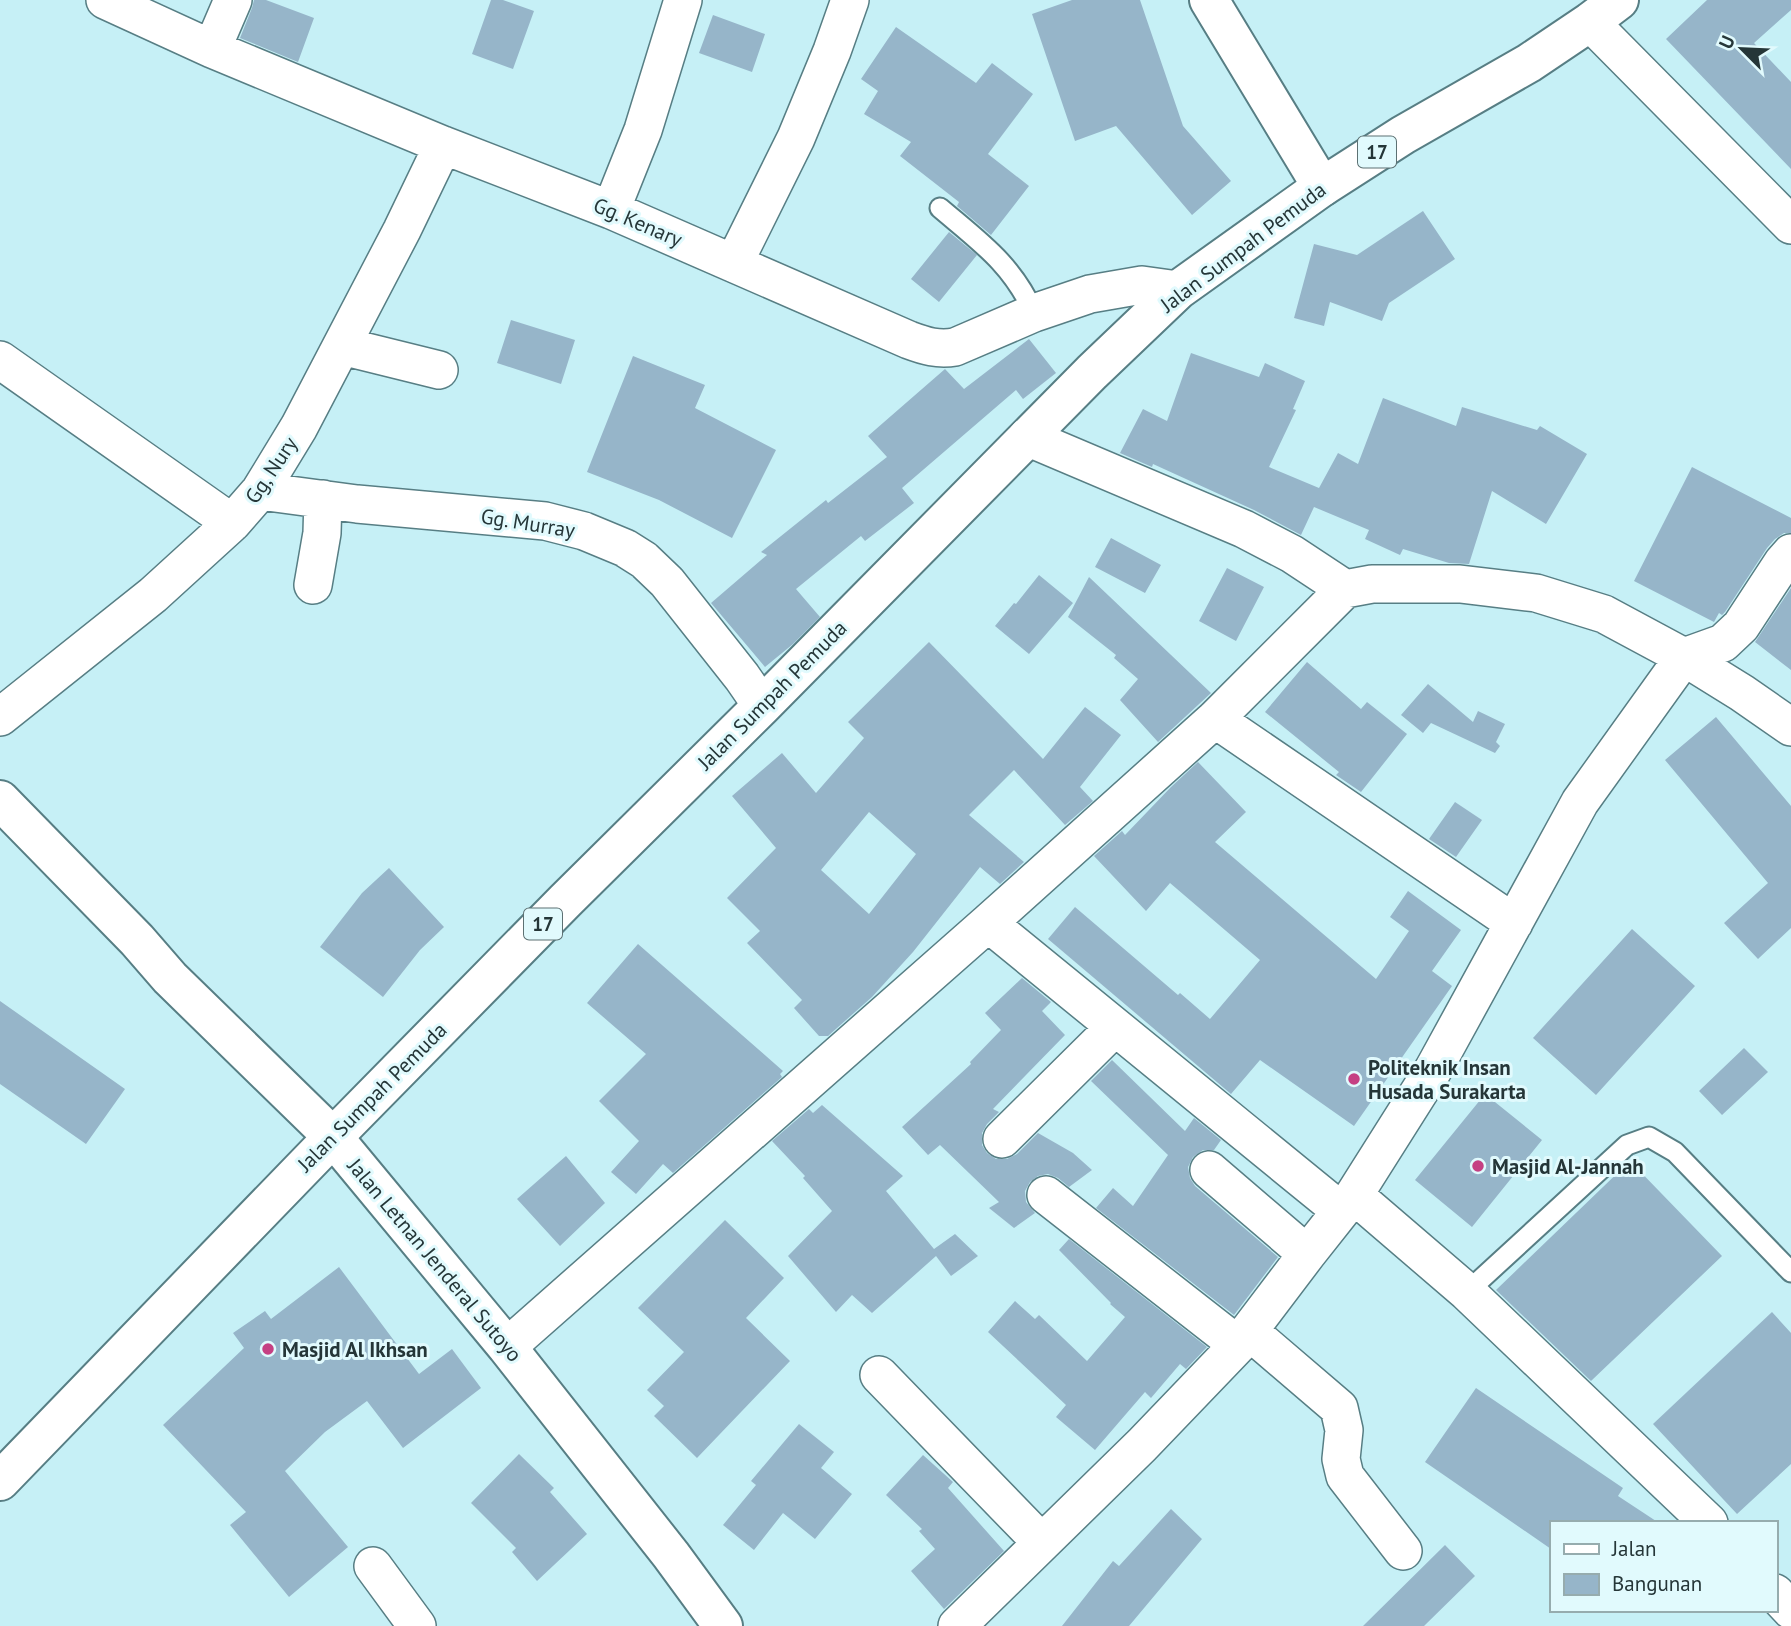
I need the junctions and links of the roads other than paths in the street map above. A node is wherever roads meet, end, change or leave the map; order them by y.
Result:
1 (104, 0) edge
2 (233, 0) edge
3 (683, 0) edge
4 (850, 0) edge
5 (1209, 0) edge
6 (1605, 11) edge
7 (212, 49) junction
8 (443, 145) junction
9 (1322, 187) junction
10 (940, 208) dead end
11 (611, 210) junction
12 (1791, 225) edge
13 (734, 263) junction
14 (1178, 290) junction
15 (1062, 303) junction
16 (342, 346) junction
17 (0, 360) edge
18 (439, 370) dead end
19 (1027, 437) junction
20 (260, 491) junction
21 (323, 499) junction
22 (232, 523) junction
23 (1791, 553) edge
24 (313, 585) dead end
25 (1345, 590) junction
26 (1684, 657) junction
27 (762, 706) junction
28 (0, 717) edge
29 (1215, 719) junction
30 (1791, 727) edge
31 (0, 800) edge
32 (988, 923) junction
33 (1514, 923) junction
34 (1115, 1027) junction
35 (333, 1137) junction
36 (1002, 1139) dead end
37 (1209, 1170) dead end
38 (1046, 1195) dead end
39 (1348, 1203) junction
40 (1307, 1254) junction
41 (1791, 1272) edge
42 (1467, 1292) junction
43 (1243, 1338) junction
44 (507, 1347) junction
45 (879, 1375) dead end
46 (0, 1481) edge
47 (1707, 1521) edge
48 (1041, 1542) junction
49 (1403, 1551) dead end
50 (373, 1566) dead end
51 (1777, 1595) edge
52 (1791, 1610) edge
53 (717, 1624) edge
54 (417, 1626) edge
55 (957, 1626) edge

1 - 7 street, Gg. Kenary
2 - 7 street
3 - 11 street
4 - 13 street
5 - 9 main road
6 - 9 main road, Jalan Sumpah Pemuda / 17
6 - 12 street
7 - 8 street, Gg. Kenary
8 - 11 street, Gg. Kenary
8 - 16 street, Gg, Nury
9 - 14 main road, Jalan Sumpah Pemuda / 17
10 - 15 lane
11 - 13 street, Gg. Kenary
13 - 15 street, Gg. Kenary
14 - 15 street, Gg. Kenary
14 - 19 main road, Jalan Sumpah Pemuda / 17
16 - 18 street
16 - 20 street, Gg, Nury
17 - 22 street
19 - 25 street
19 - 27 main road, Jalan Sumpah Pemuda / 17
20 - 21 street, Gg. Murray
20 - 22 street, Gg, Nury
21 - 24 street
21 - 27 street, Gg. Murray
22 - 28 street, Gg, Nury
23 - 26 street
25 - 26 street
25 - 29 street
26 - 30 street
26 - 33 street
27 - 35 main road, Jalan Sumpah Pemuda / 17
29 - 32 street
29 - 33 street
31 - 35 main road, Jalan Letnan Jenderal Sutoyo
32 - 34 street
32 - 44 street
33 - 39 street
34 - 36 street
34 - 39 street
35 - 44 main road, Jalan Letnan Jenderal Sutoyo
35 - 46 main road, Jalan Sumpah Pemuda / 17
37 - 40 street
38 - 43 street
39 - 40 street
39 - 42 street
40 - 43 street
41 - 42 lane
42 - 47 street
43 - 48 street
43 - 49 street
44 - 53 main road, Jalan Letnan Jenderal Sutoyo
45 - 48 street
48 - 55 street
50 - 54 street
51 - 52 street

